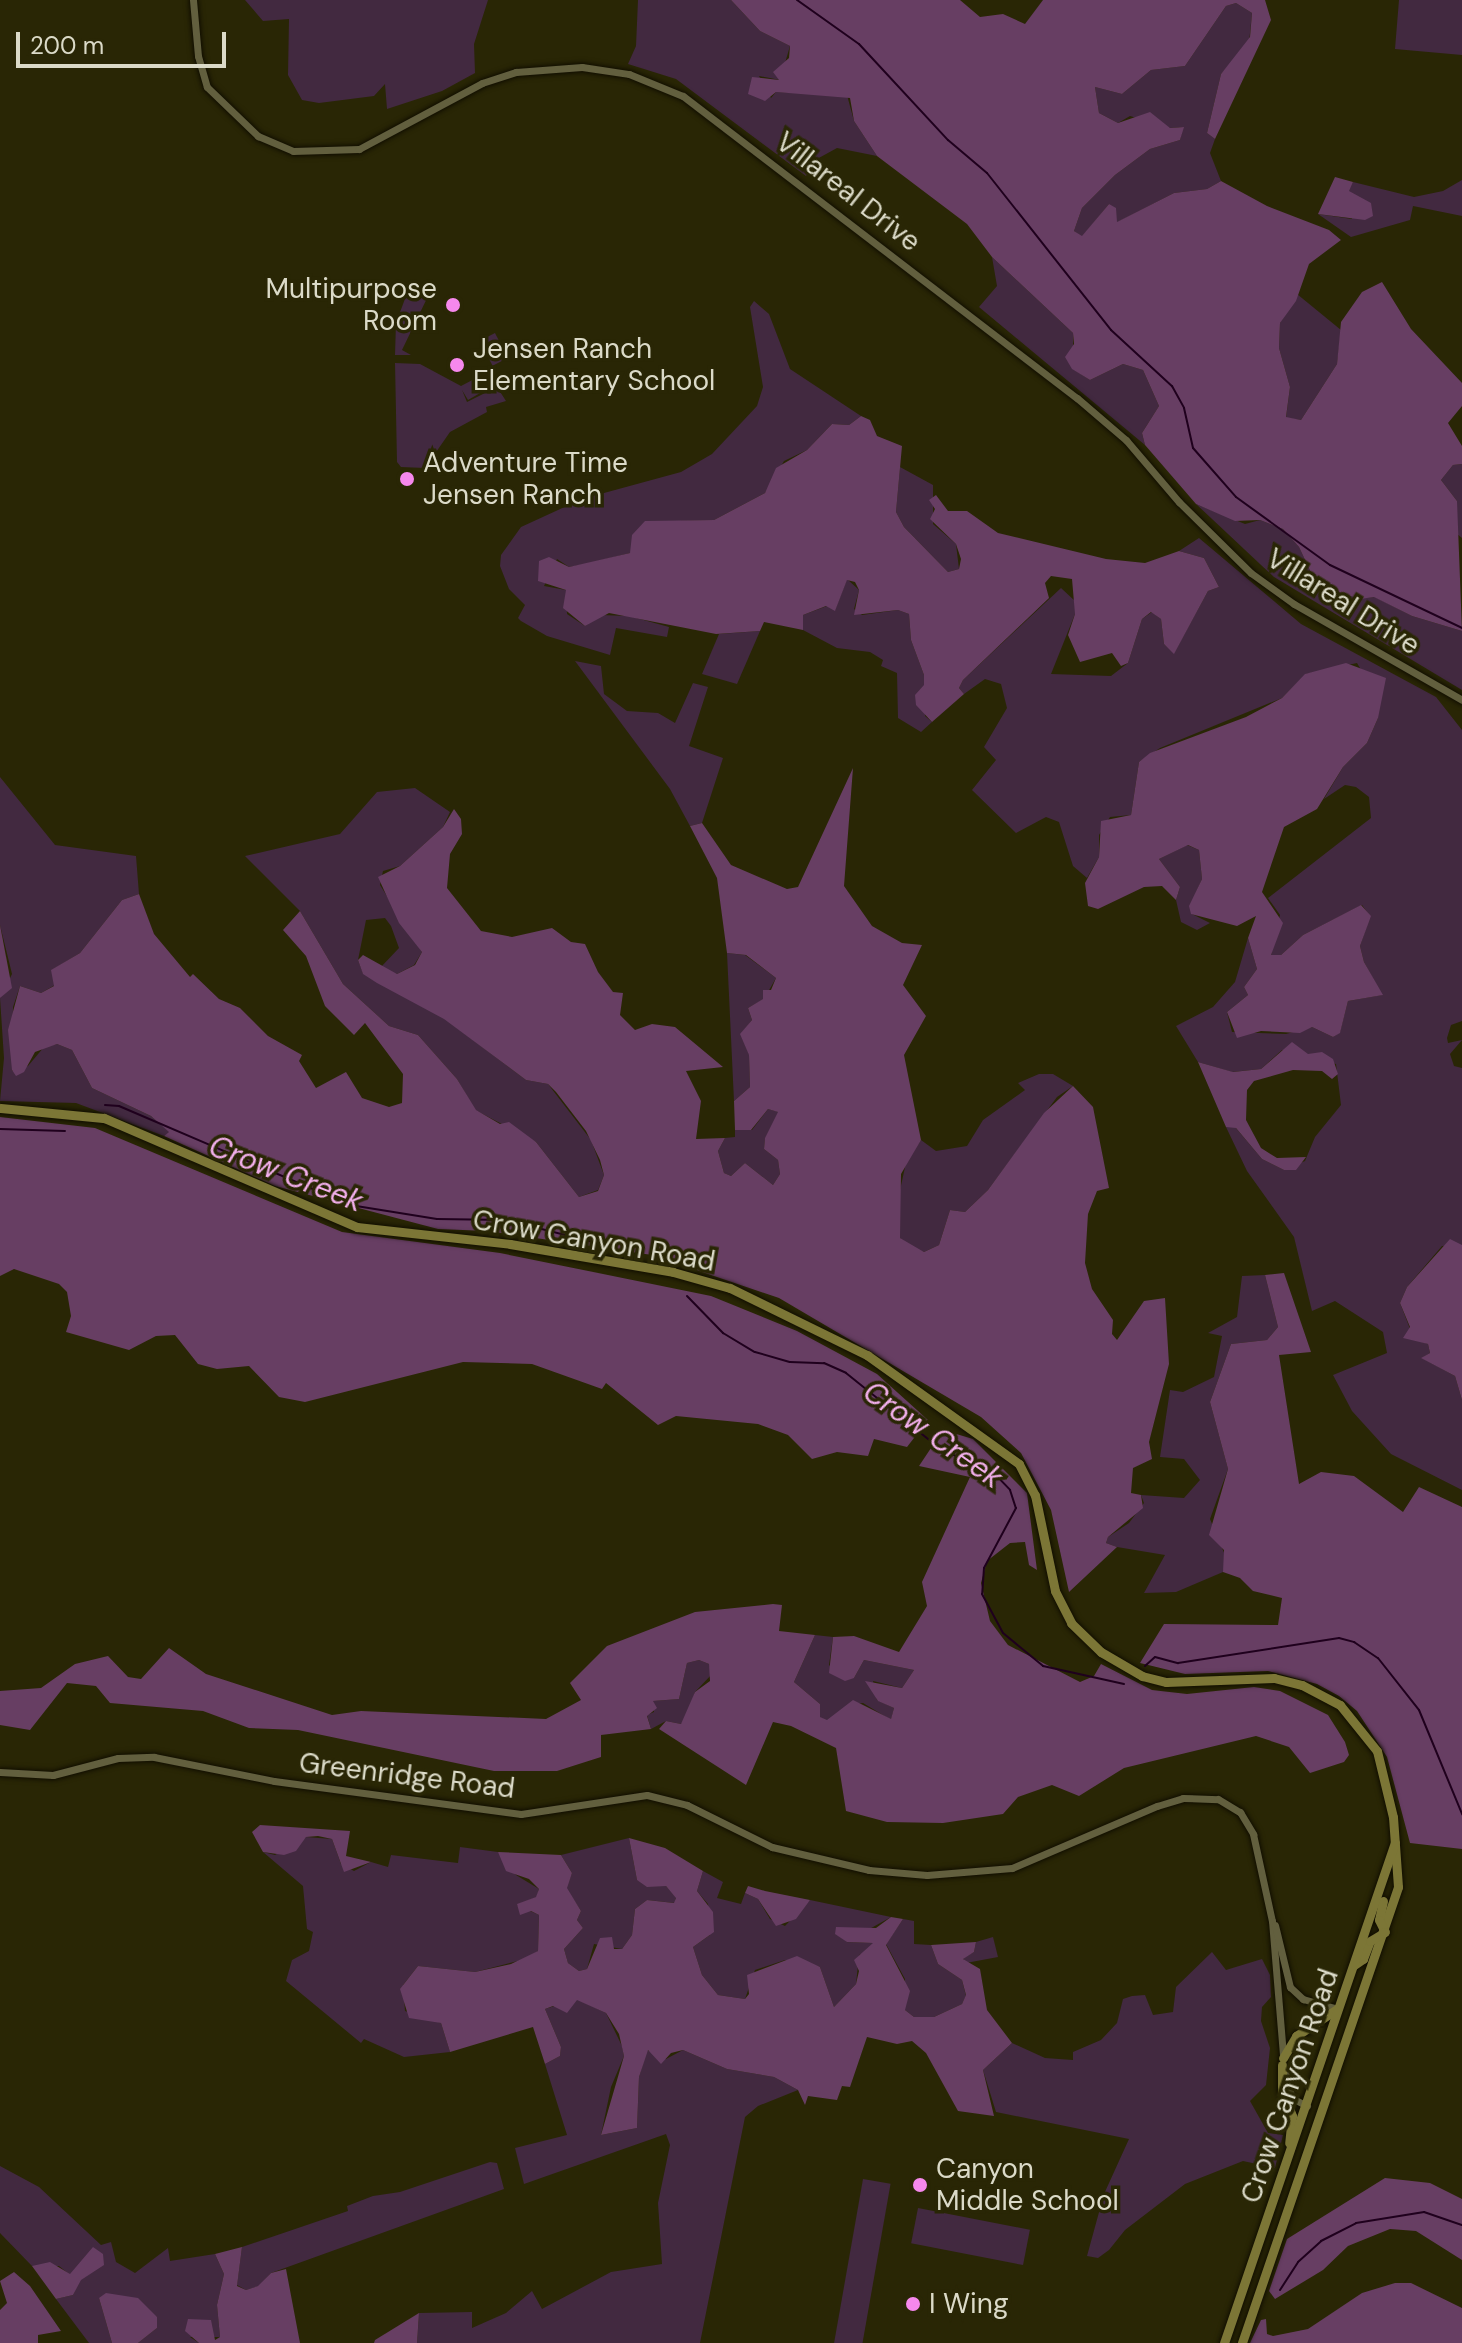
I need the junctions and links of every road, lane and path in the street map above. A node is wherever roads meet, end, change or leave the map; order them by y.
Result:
1 (193, 0) edge
2 (1462, 700) edge
3 (0, 1108) edge
4 (0, 1772) edge
5 (1395, 1842) junction
6 (1386, 1870) junction
7 (1272, 1921) junction
8 (1385, 1932) junction
9 (1354, 1965) junction
10 (1337, 2009) junction
11 (1283, 2061) junction
12 (1307, 2106) junction
13 (1322, 2111) junction
14 (1286, 2166) junction
15 (1224, 2343) edge
16 (1242, 2343) edge

1 - 2 street, Villareal Drive
3 - 5 main road, Crow Canyon Road
4 - 7 street, Greenridge Road
5 - 6 main road, Crow Canyon Road
5 - 8 main road, Crow Canyon Road
6 - 8 main road
6 - 9 main road, Crow Canyon Road
7 - 10 street, Greenridge Road
7 - 11 street, Greenridge Road
8 - 9 main road
8 - 13 main road, Crow Canyon Road
9 - 10 main road, Crow Canyon Road
10 - 11 main road
10 - 12 main road, Crow Canyon Road
11 - 12 street, Greenridge Road
11 - 14 main road
12 - 13 main road
12 - 14 main road, Crow Canyon Road
13 - 16 main road, Crow Canyon Road
14 - 15 main road, Crow Canyon Road

